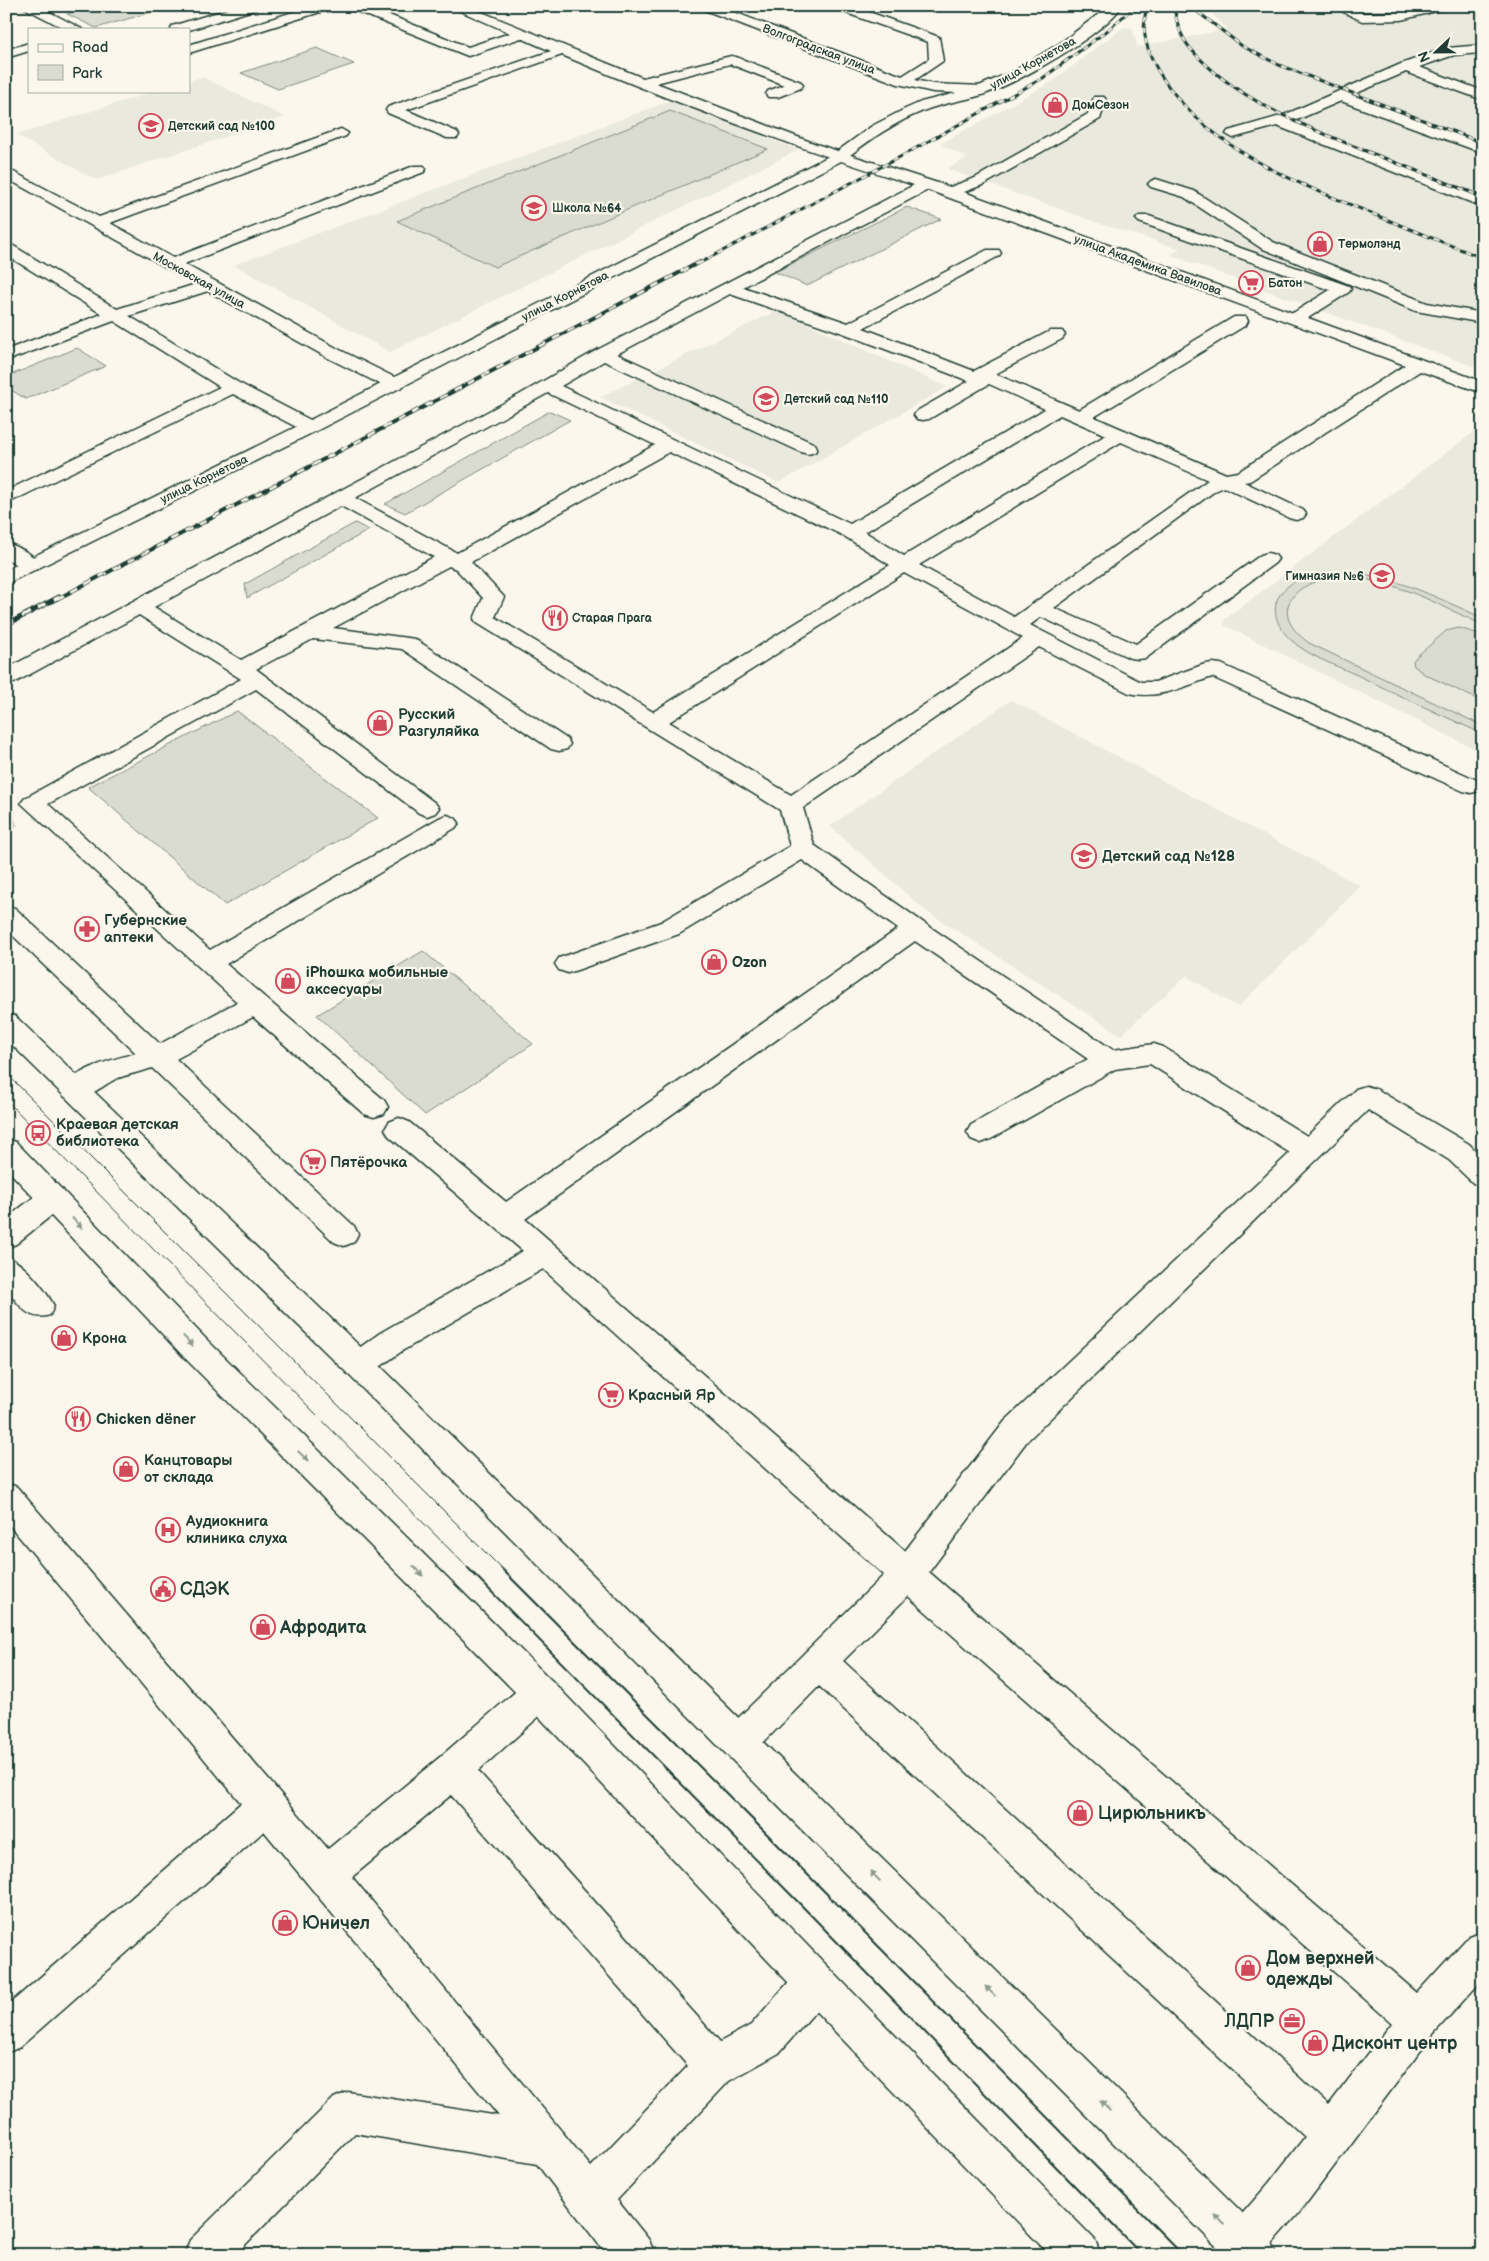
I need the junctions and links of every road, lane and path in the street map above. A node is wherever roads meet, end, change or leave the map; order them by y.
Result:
1 (27, 6) edge
2 (252, 6) edge
3 (326, 6) edge
4 (355, 6) edge
5 (456, 6) edge
6 (706, 6) edge
7 (743, 6) edge
8 (839, 6) edge
9 (1116, 6) edge
10 (1337, 6) edge
11 (1440, 6) edge
12 (724, 13) junction
13 (74, 28) edge
14 (180, 28) edge
15 (521, 34) junction
16 (28, 47) edge
17 (190, 49) edge
18 (1483, 50) edge
19 (562, 51) junction
20 (6, 54) edge
21 (1406, 67) junction
22 (903, 81) junction
23 (641, 83) junction
24 (983, 90) junction
25 (773, 94) dead end
26 (1341, 96) junction
27 (1483, 96) edge
28 (1099, 100) dead end
29 (918, 108) junction
30 (1277, 121) junction
31 (341, 133) dead end
32 (1233, 134) dead end
33 (452, 135) dead end
34 (1483, 149) edge
35 (840, 156) junction
36 (419, 170) dead end
37 (6, 172) edge
38 (927, 184) junction
39 (1156, 184) dead end
40 (951, 192) junction
41 (1483, 202) edge
42 (1144, 219) dead end
43 (97, 223) junction
44 (6, 248) edge
45 (993, 253) dead end
46 (171, 264) junction
47 (209, 286) junction
48 (730, 288) junction
49 (116, 315) junction
50 (1483, 318) edge
51 (1294, 319) junction
52 (1240, 320) dead end
53 (849, 329) junction
54 (1056, 335) dead end
55 (603, 354) junction
56 (6, 356) edge
57 (1418, 365) junction
58 (1483, 372) edge
59 (982, 377) junction
60 (394, 384) junction
61 (1475, 385) edge
62 (547, 386) junction
63 (233, 387) junction
64 (1059, 408) junction
65 (923, 415) dead end
66 (1080, 417) junction
67 (310, 427) junction
68 (1120, 435) junction
69 (670, 444) junction
70 (808, 448) dead end
71 (1224, 480) junction
72 (6, 498) edge
73 (340, 498) junction
74 (1296, 514) dead end
75 (851, 532) junction
76 (6, 549) edge
77 (453, 559) junction
78 (1268, 559) dead end
79 (31, 565) junction
80 (904, 565) junction
81 (6, 578) edge
82 (139, 606) junction
83 (1040, 608) junction
84 (1015, 626) junction
85 (310, 632) junction
86 (1038, 638) junction
87 (249, 674) junction
88 (6, 678) edge
89 (653, 722) junction
90 (559, 744) dead end
91 (1471, 786) dead end
92 (791, 806) junction
93 (427, 808) dead end
94 (447, 823) dead end
95 (803, 849) junction
96 (6, 914) edge
97 (915, 929) junction
98 (208, 964) junction
99 (568, 964) dead end
100 (255, 1004) junction
101 (6, 1023) edge
102 (158, 1057) junction
103 (1108, 1060) junction
104 (75, 1090) junction
105 (374, 1107) dead end
106 (399, 1129) dead end
107 (981, 1132) dead end
108 (6, 1150) edge
109 (1309, 1151) junction
110 (1483, 1175) edge
111 (54, 1198) junction
112 (505, 1218) junction
113 (344, 1234) dead end
114 (6, 1236) edge
115 (545, 1253) junction
116 (6, 1268) edge
117 (39, 1306) dead end
118 (359, 1365) junction
119 (6, 1498) edge
120 (907, 1574) junction
121 (820, 1663) junction
122 (540, 1693) junction
123 (739, 1742) junction
124 (453, 1770) junction
125 (266, 1805) junction
126 (326, 1875) junction
127 (1483, 1950) edge
128 (816, 1982) junction
129 (1419, 2020) junction
130 (6, 2033) edge
131 (715, 2067) junction
132 (1332, 2135) junction
133 (548, 2145) junction
134 (590, 2199) junction
135 (1250, 2250) edge
136 (205, 2255) edge
137 (634, 2255) edge
138 (1080, 2255) edge

1 - 13 main road
2 - 14 main road
3 - 17 main road
4 - 15 main road
5 - 15 main road, улица Академика Вавилова
6 - 12 main road, Волгоградская улица
7 - 12 main road
8 - 22 main road
9 - 24 main road, улица Корнетова
10 - 11 main road
12 - 22 main road, Волгоградская улица
15 - 19 main road, улица Академика Вавилова
16 - 20 main road
18 - 21 main road
19 - 23 main road, улица Академика Вавилова
19 - 33 main road
21 - 26 main road
21 - 27 main road
22 - 24 main road, Волгоградская улица
22 - 29 main road
23 - 25 main road
23 - 35 main road, улица Академика Вавилова
24 - 29 main road, улица Корнетова
26 - 30 main road
26 - 34 main road
28 - 40 main road
29 - 35 main road, улица Корнетова
30 - 32 main road
30 - 41 main road
31 - 43 main road
35 - 38 main road, улица Академика Вавилова
35 - 60 main road, улица Корнетова
36 - 46 main road
37 - 43 main road, Московская улица
38 - 40 main road, улица Академика Вавилова
38 - 48 main road
39 - 50 main road
40 - 51 main road, улица Академика Вавилова
42 - 51 main road
43 - 46 main road, Московская улица
44 - 49 main road
45 - 53 main road
46 - 47 main road, Московская улица
47 - 49 main road
47 - 60 main road, Московская улица
48 - 53 main road
48 - 55 main road
49 - 56 main road
49 - 63 main road
51 - 57 main road, улица Академика Вавилова
52 - 66 main road
53 - 59 main road
54 - 59 main road
55 - 62 main road
55 - 70 main road
57 - 61 main road, улица Академика Вавилова
57 - 71 main road
58 - 61 main road
59 - 64 main road
59 - 65 main road
60 - 67 main road, улица Корнетова
62 - 69 main road
62 - 73 main road
63 - 67 main road
63 - 72 main road
64 - 66 main road
64 - 75 main road
66 - 68 main road
67 - 79 main road, улица Корнетова
68 - 71 main road
68 - 80 main road
69 - 75 main road
69 - 77 main road
71 - 74 main road
71 - 83 main road
73 - 77 main road
73 - 82 main road
75 - 80 main road
76 - 79 main road
77 - 85 main road
77 - 89 main road
78 - 83 main road
79 - 81 main road, улица Корнетова
80 - 84 main road
80 - 89 main road
82 - 87 main road
82 - 88 main road
83 - 84 main road
84 - 86 main road
85 - 87 main road
85 - 90 main road
86 - 91 main road
86 - 92 main road
87 - 93 main road
87 - 98 main road
89 - 92 main road
92 - 95 main road
94 - 98 main road
95 - 97 main road
95 - 99 main road
96 - 102 main road
97 - 103 main road
97 - 112 main road
98 - 100 main road
100 - 102 main road
100 - 105 main road
101 - 104 main road
102 - 104 main road
102 - 113 main road
103 - 107 main road
103 - 109 main road
104 - 118 main road
106 - 112 main road
108 - 111 main road
109 - 110 main road
109 - 120 main road
111 - 114 main road
111 -> 122 main road
112 - 115 main road
115 - 118 main road
115 - 120 main road
116 - 117 main road
118 - 123 main road
119 - 125 main road
120 - 121 main road
120 - 129 main road
121 - 123 main road
121 - 132 main road
122 - 124 main road
122 - 128 main road
135 -> 123 main road
124 - 126 main road
124 - 131 main road
125 - 126 main road
125 - 130 main road
126 - 133 main road
127 - 129 main road
128 - 131 main road
128 - 138 main road
129 - 132 main road
131 - 134 main road
132 - 135 main road
133 - 134 main road
133 - 136 main road
134 - 137 main road

